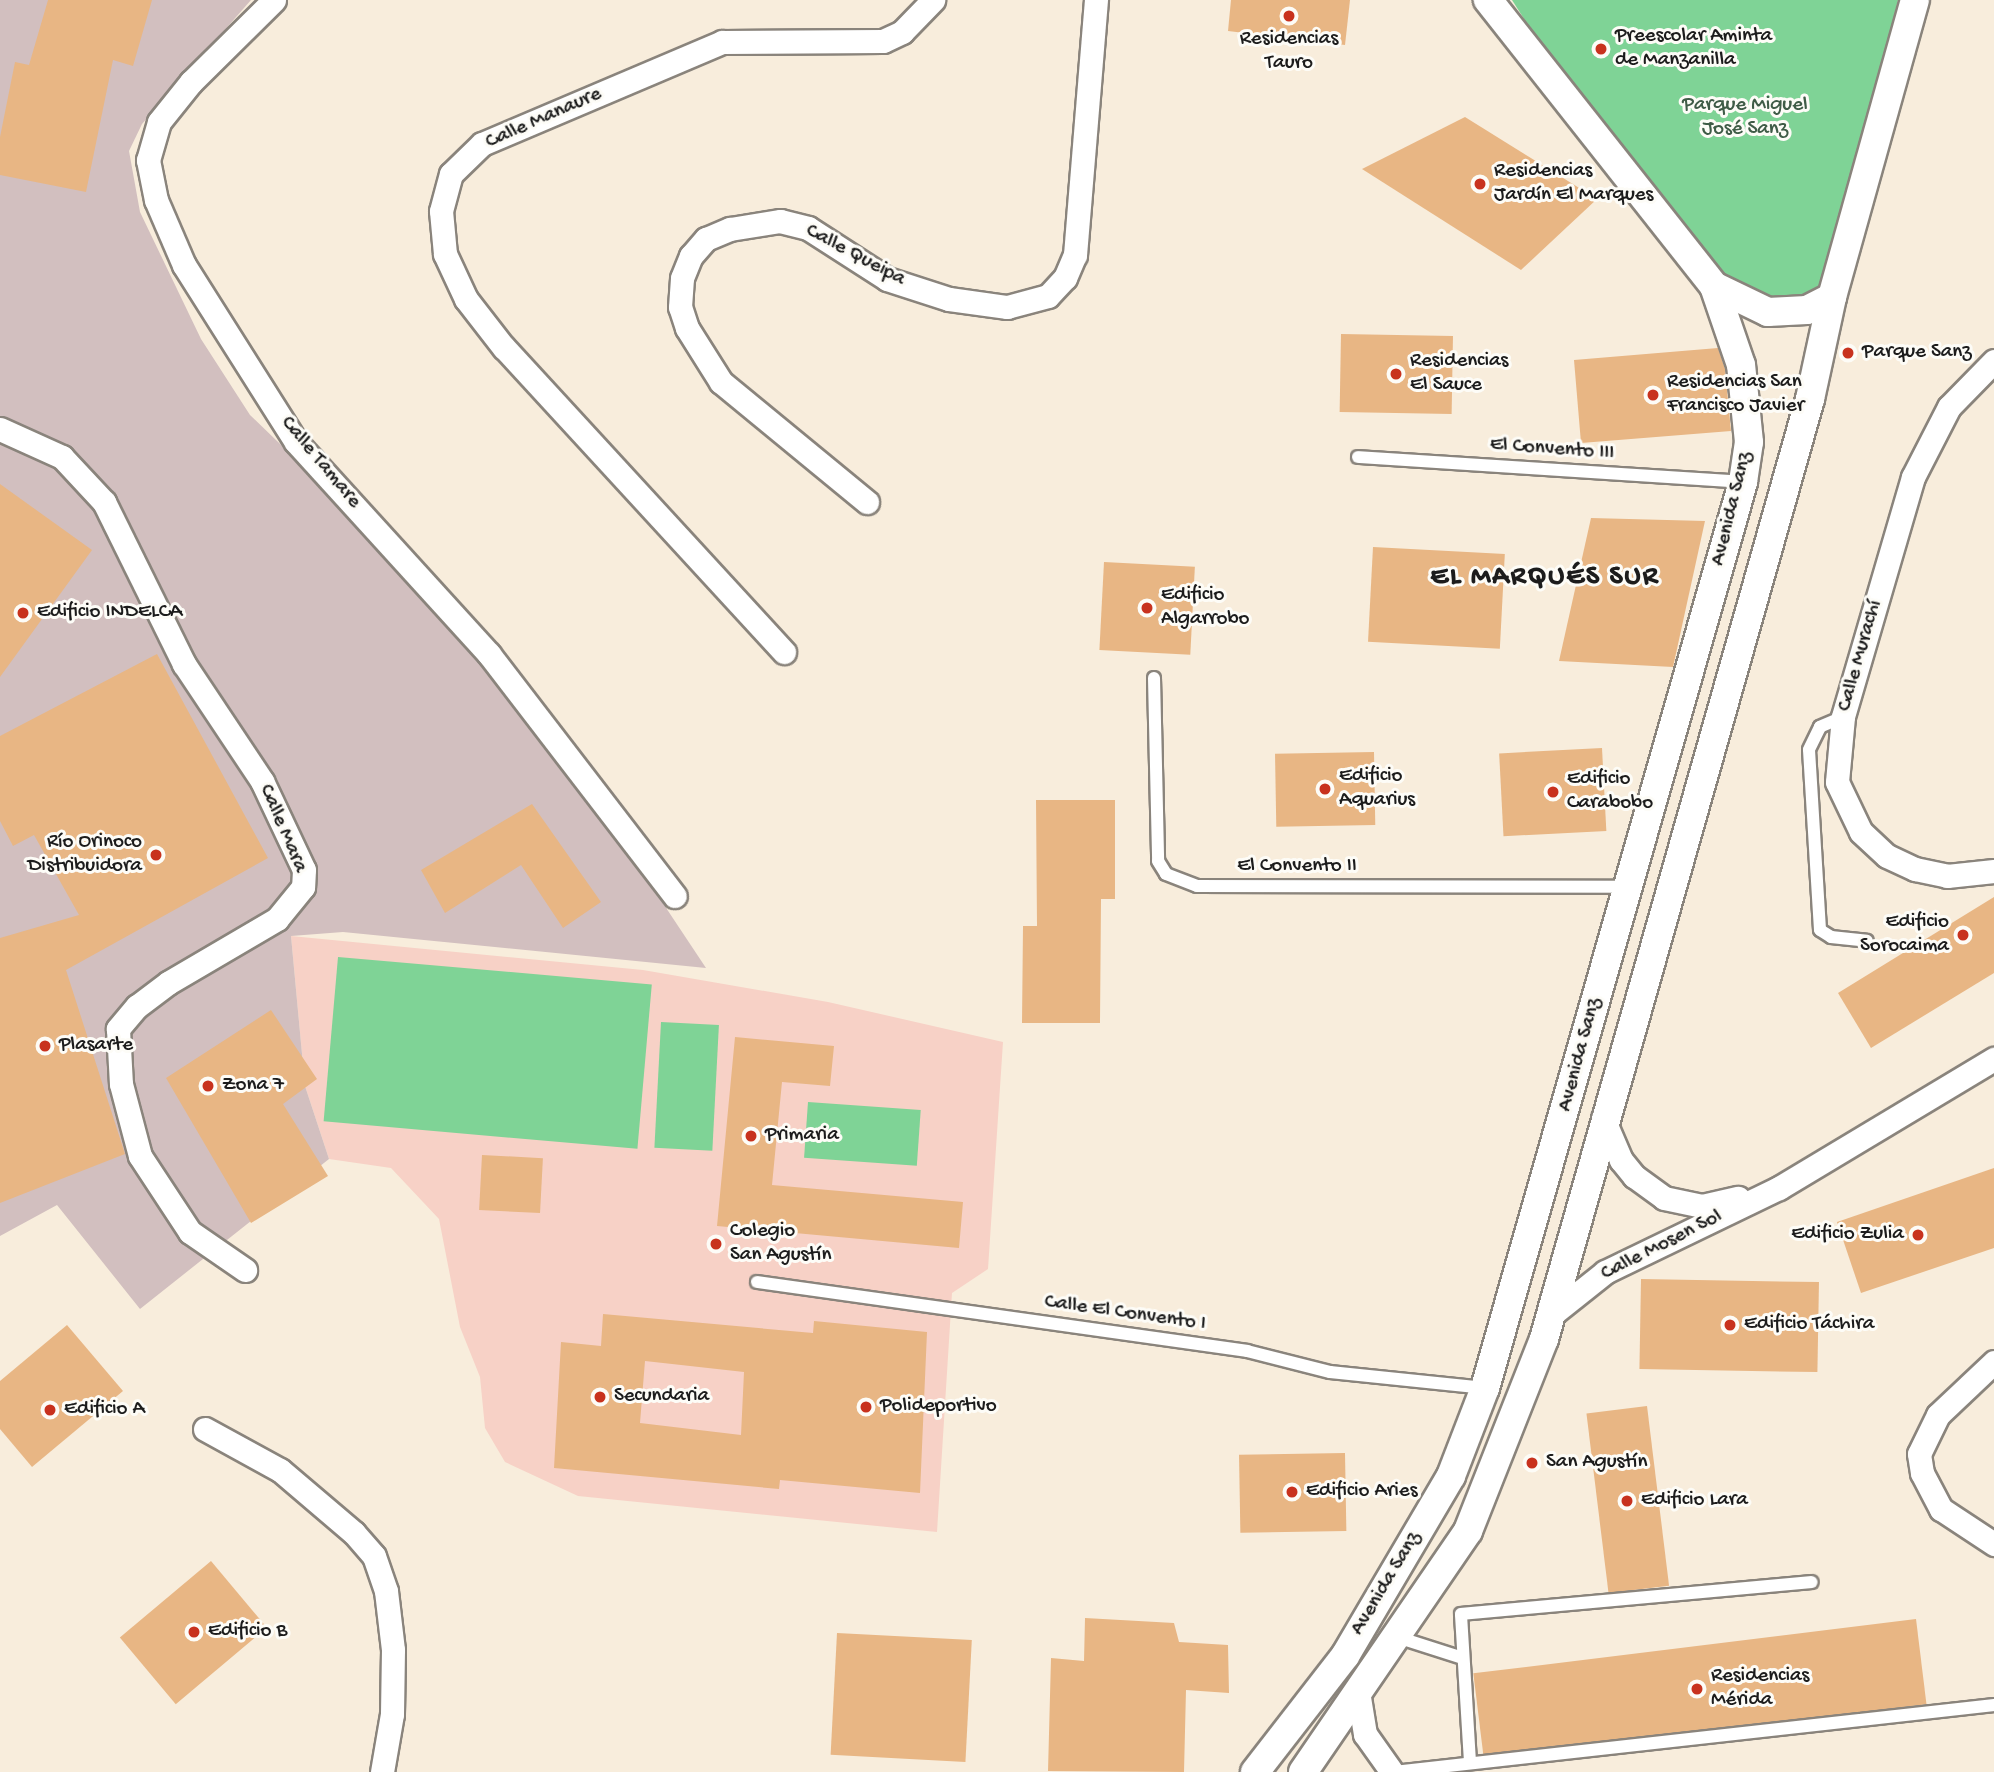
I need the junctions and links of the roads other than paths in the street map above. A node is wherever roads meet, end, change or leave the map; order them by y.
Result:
1 (274, 0) edge
2 (933, 0) edge
3 (1096, 0) edge
4 (1489, 0) edge
5 (1914, 0) edge
6 (1714, 286) junction
7 (1832, 296) junction
8 (1994, 361) edge
9 (0, 429) edge
10 (1358, 457) dead end
11 (1743, 482) junction
12 (867, 502) dead end
13 (784, 652) dead end
14 (1154, 678) dead end
15 (1843, 717) junction
16 (1994, 871) edge
17 (1628, 887) junction
18 (675, 896) dead end
19 (1867, 941) dead end
20 (1994, 1059) edge
21 (1603, 1118) junction
22 (1779, 1188) junction
23 (245, 1270) dead end
24 (757, 1282) dead end
25 (1551, 1315) junction
26 (1994, 1362) edge
27 (1485, 1388) junction
28 (205, 1429) dead end
29 (1994, 1544) edge
30 (1812, 1582) dead end
31 (1397, 1637) junction
32 (1463, 1658) junction
33 (1358, 1691) junction
34 (1994, 1705) edge
35 (1470, 1762) junction
36 (382, 1772) edge
37 (1255, 1772) edge
38 (1303, 1772) edge
39 (1393, 1772) edge

1 - 18 street, Calle Tamare
2 - 13 street, Calle Manaure
3 - 12 street, Calle Queipa
4 - 6 street, Avenida Sanz
5 - 7 street, Avenida Sanz
6 - 7 street, Avenida Sanz
6 - 11 street, Avenida Sanz
7 - 21 street, Avenida Sanz
8 - 15 street, Calle Murachí
9 - 23 street, Calle Mara
10 - 11 lane, El Convento III
11 - 17 street, Avenida Sanz
14 - 17 lane, El Convento II
15 - 16 street, Calle Murachí
15 - 19 lane
17 - 27 street, Avenida Sanz
20 - 22 street, Calle Mosen Sol
21 - 22 street, Calle Mosen Sol
21 - 25 street, Avenida Sanz
22 - 25 street, Calle Mosen Sol
24 - 27 lane, Calle El Convento I
25 - 31 street, Avenida Sanz
26 - 29 street
27 - 37 street, Avenida Sanz
28 - 36 street
30 - 32 lane
31 - 32 lane
31 - 33 street, Avenida Sanz
32 - 35 lane
33 - 38 street, Avenida Sanz
33 - 39 street
34 - 35 lane
35 - 39 lane

